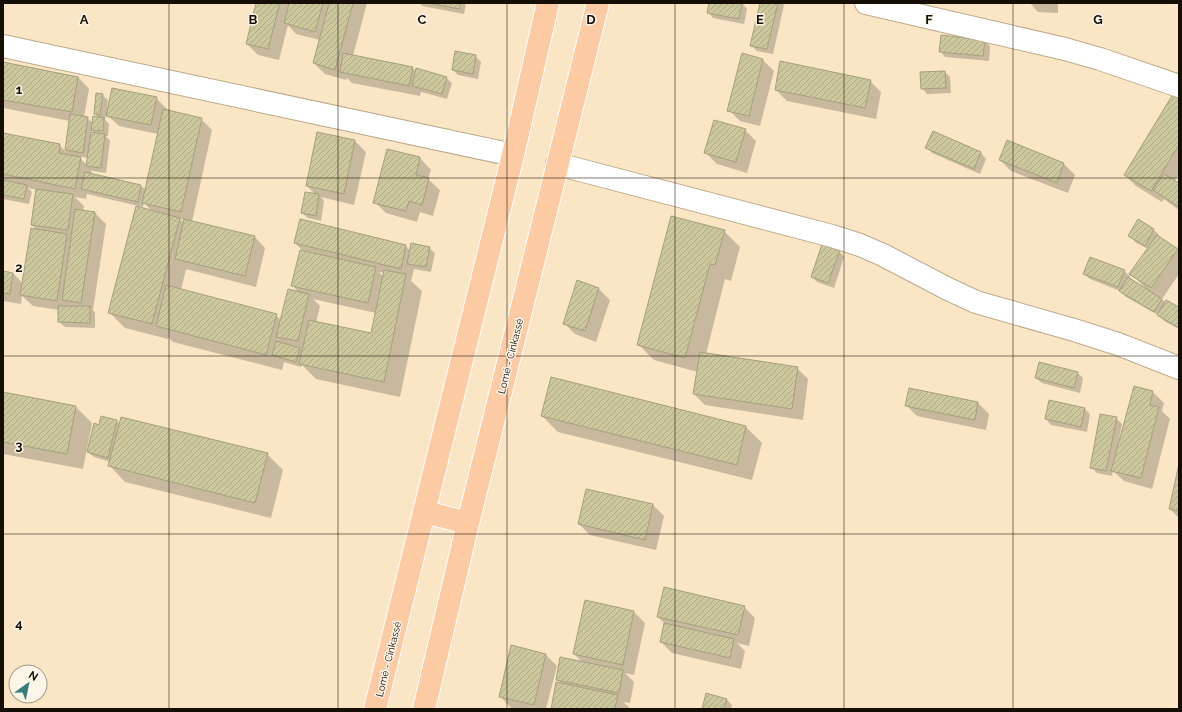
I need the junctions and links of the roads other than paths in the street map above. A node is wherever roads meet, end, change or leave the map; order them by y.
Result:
1 (548, 3) edge
2 (598, 3) edge
3 (866, 3) edge
4 (3, 46) edge
5 (1179, 86) edge
6 (513, 155) junction
7 (558, 164) junction
8 (1179, 368) edge
9 (425, 512) junction
10 (468, 524) junction
11 (375, 709) edge
12 (424, 709) edge

1 - 6 highway, Lomé - Cinkassé
2 - 7 highway, Lomé - Cinkassé
3 - 5 street
4 - 6 street
6 - 9 highway, Lomé - Cinkassé
7 - 8 street
7 - 10 highway, Lomé - Cinkassé
9 - 10 highway
9 - 11 highway, Lomé - Cinkassé
10 - 12 highway, Lomé - Cinkassé

